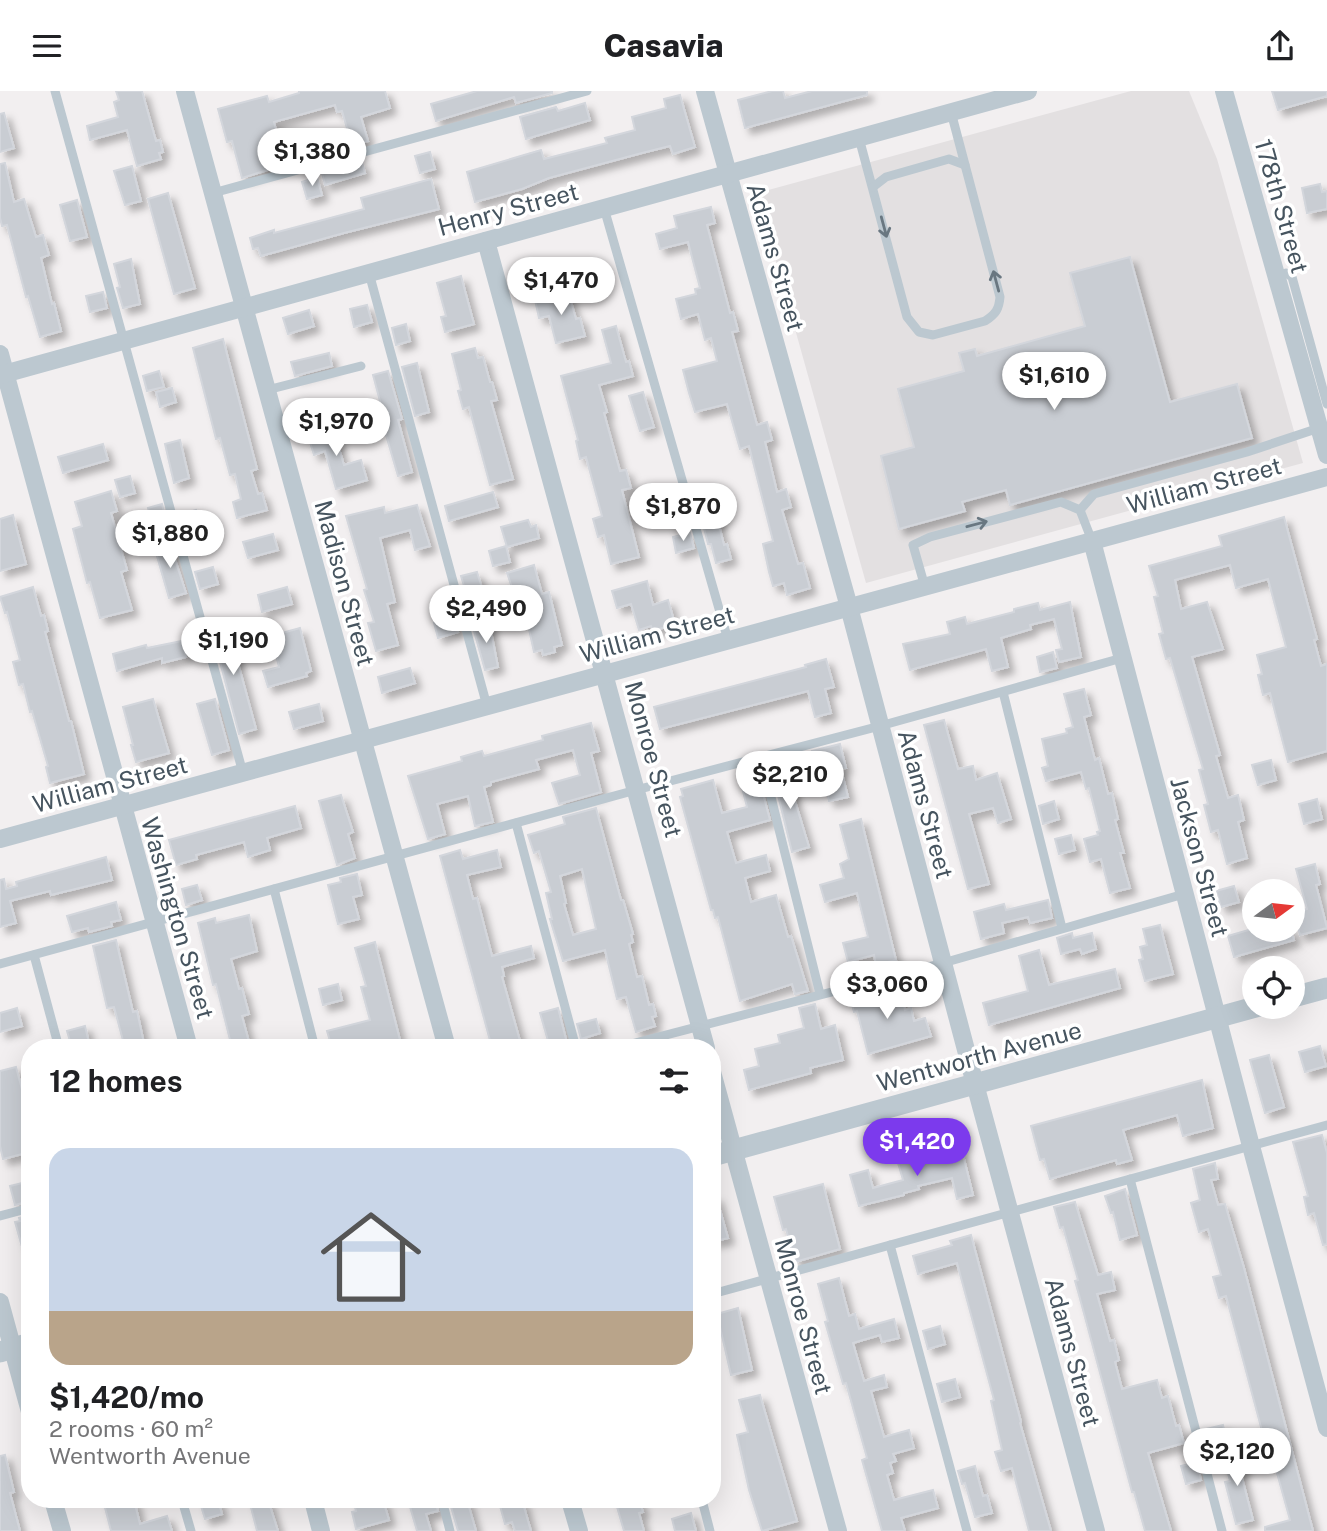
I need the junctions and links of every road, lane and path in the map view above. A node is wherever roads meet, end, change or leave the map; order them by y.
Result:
1 (55, 91) edge
2 (185, 91) edge
3 (587, 91) edge
4 (705, 91) edge
5 (1028, 91) edge
6 (1224, 91) edge
7 (951, 112) junction
8 (859, 138) junction
9 (965, 165) junction
10 (727, 174) junction
11 (873, 187) junction
12 (213, 193) junction
13 (604, 208) junction
14 (486, 241) junction
15 (369, 273) junction
16 (1276, 275) junction
17 (244, 307) junction
18 (125, 340) junction
19 (0, 354) edge
20 (361, 366) dead end
21 (3, 374) edge
22 (267, 390) junction
23 (1327, 404) edge
24 (1319, 428) junction
25 (1327, 455) edge
26 (1327, 477) edge
27 (1080, 510) junction
28 (1092, 541) junction
29 (925, 587) junction
30 (849, 607) junction
31 (728, 640) junction
32 (1122, 658) junction
33 (605, 674) junction
34 (1003, 692) junction
35 (487, 706) junction
36 (880, 726) junction
37 (362, 740) junction
38 (761, 757) junction
39 (243, 773) junction
40 (636, 790) junction
41 (121, 806) junction
42 (516, 823) junction
43 (1, 837) edge
44 (394, 856) junction
45 (274, 889) junction
46 (1184, 894) junction
47 (153, 922) junction
48 (1062, 928) junction
49 (34, 955) junction
50 (943, 963) junction
51 (0, 964) edge
52 (1327, 988) edge
53 (820, 994) junction
54 (1305, 994) edge
55 (1242, 1011) edge
56 (1217, 1018) junction
57 (700, 1025) junction
58 (57, 1039) edge
59 (186, 1039) edge
60 (313, 1039) edge
61 (445, 1039) edge
62 (574, 1039) edge
63 (648, 1039) edge
64 (704, 1039) edge
65 (975, 1084) junction
66 (721, 1105) edge
67 (1327, 1125) edge
68 (1251, 1146) junction
69 (733, 1150) junction
70 (721, 1153) edge
71 (1130, 1179) junction
72 (21, 1210) edge
73 (1010, 1212) junction
74 (0, 1216) edge
75 (890, 1245) junction
76 (769, 1278) junction
77 (721, 1291) edge
78 (0, 1302) edge
79 (14, 1348) edge
80 (21, 1376) edge
81 (1327, 1428) edge
82 (55, 1508) edge
83 (184, 1508) edge
84 (315, 1508) edge
85 (444, 1508) edge
86 (572, 1508) edge
87 (704, 1508) edge
88 (62, 1531) edge
89 (191, 1531) edge
90 (321, 1531) edge
91 (450, 1531) edge
92 (579, 1531) edge
93 (710, 1531) edge
94 (838, 1531) edge
95 (967, 1531) edge
96 (1096, 1531) edge
97 (1222, 1531) edge

1 - 18 lane
2 - 12 street, Madison Street
3 - 12 lane
4 - 10 street, Adams Street
5 - 7 street, Henry Street
6 - 16 street, 178th Street
7 - 8 street, Henry Street
7 - 9 lane
8 - 10 street, Henry Street
8 - 11 lane
9 - 11 lane
11 -> 9 lane
10 - 13 street, Henry Street
10 - 30 street, Adams Street
12 - 17 street, Madison Street
13 - 14 street, Henry Street
13 - 31 lane
14 - 15 street, Henry Street
14 - 33 street, Monroe Street
15 - 17 street, Henry Street
15 - 35 lane
16 - 23 lane
16 - 24 street, 178th Street
17 - 18 street, Henry Street
17 - 22 street, Madison Street
18 - 21 street, Henry Street
18 - 39 lane
19 - 21 street, Washington Street
20 - 22 lane
21 - 41 street, Washington Street
22 - 37 street, Madison Street
24 - 25 street, 178th Street
24 - 27 lane
26 - 28 street, William Street
27 - 28 lane
29 -> 27 lane
28 - 29 street, William Street
28 - 32 street, Jackson Street
29 - 30 street, William Street
30 - 31 street, William Street
30 - 36 street, Adams Street
31 - 33 street, William Street
32 - 34 lane
32 - 46 street, Jackson Street
33 - 35 street, William Street
33 - 40 street, Monroe Street
34 - 36 lane
34 - 48 lane
35 - 37 street, William Street
36 - 38 lane
36 - 50 street, Adams Street
37 - 39 street, William Street
37 - 44 street, Madison Street
38 - 40 lane
38 - 53 lane
39 - 41 street, William Street
40 - 42 lane
40 - 57 street, Monroe Street
41 - 43 street, William Street
41 - 47 street, Washington Street
42 - 44 lane
42 - 62 lane
44 - 45 lane
44 - 61 street, Madison Street
45 - 47 lane
45 - 60 lane
46 - 48 lane
46 - 56 street, Jackson Street
47 - 49 lane
47 - 59 street, Washington Street
48 - 50 lane
49 - 51 lane
49 - 58 lane
50 - 53 lane
50 - 65 street, Adams Street
52 - 54 street
53 - 57 lane
55 - 56 street, Wentworth Avenue
56 - 65 street, Wentworth Avenue
56 - 68 street, Jackson Street
57 - 63 lane
57 - 64 street, Monroe Street
65 - 69 street, Wentworth Avenue
65 - 73 street, Adams Street
66 - 69 street, Monroe Street
67 - 68 lane
68 - 71 lane
68 - 81 street, Jackson Street
69 - 70 street, Wentworth Avenue
69 - 76 street, Monroe Street
71 - 73 lane
71 - 97 lane
72 - 74 lane
73 - 75 lane
73 - 96 street, Adams Street
75 - 76 lane
75 - 95 lane
76 - 77 lane
76 - 94 street, Monroe Street
78 - 79 street
79 - 80 street
82 - 88 street
83 - 89 lane
84 - 90 street
85 - 91 lane
86 - 92 street
87 - 93 lane

